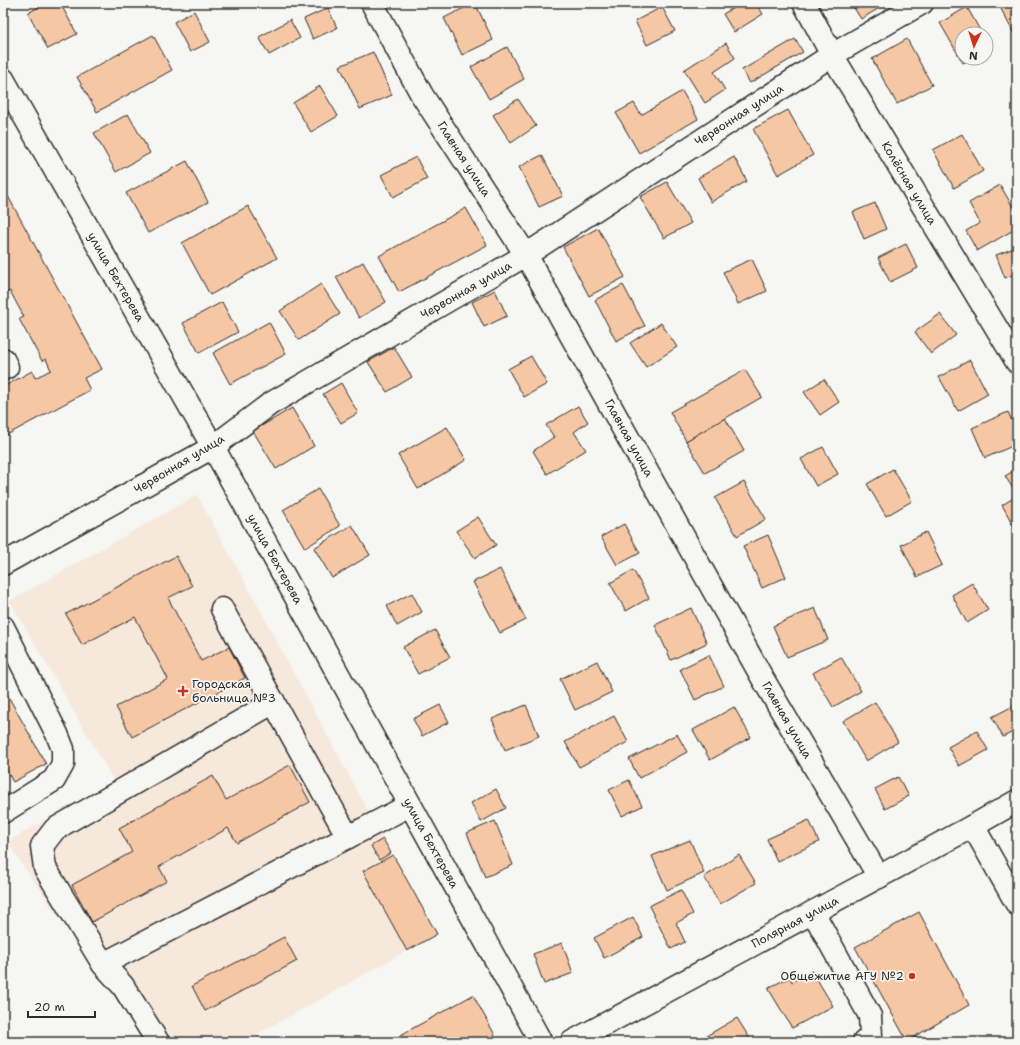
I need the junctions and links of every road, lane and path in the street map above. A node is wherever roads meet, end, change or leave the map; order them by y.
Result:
1 (372, 3) edge
2 (804, 3) edge
3 (922, 3) edge
4 (832, 55) junction
5 (3, 79) edge
6 (526, 255) junction
7 (3, 359) edge
8 (1017, 362) edge
9 (3, 369) edge
10 (213, 446) junction
11 (3, 564) edge
12 (222, 609) dead end
13 (3, 627) edge
14 (274, 702) junction
15 (1017, 801) edge
16 (410, 804) junction
17 (3, 812) edge
18 (973, 826) junction
19 (348, 837) junction
20 (879, 877) junction
21 (1017, 904) edge
22 (813, 912) junction
23 (103, 964) junction
24 (158, 1042) edge
25 (541, 1042) edge
26 (572, 1042) edge
27 (864, 1042) edge

1 - 6 street, Главная улица
2 - 4 street, Колёсная улица
3 - 4 street, Червонная улица
4 - 6 street, Червонная улица
4 - 8 street, Колёсная улица
5 - 10 street, улица Бехтерева
6 - 10 street, Червонная улица
6 - 20 street, Главная улица
7 - 9 street
10 - 11 street, Червонная улица
10 - 16 street, улица Бехтерева
12 - 14 street
13 - 17 street
14 - 19 street
14 - 23 street
15 - 18 street, Полярная улица
16 - 19 street
16 - 25 street, улица Бехтерева
18 - 20 street, Полярная улица
18 - 21 street
19 - 23 street
20 - 22 street, Полярная улица
22 - 26 street, Полярная улица
22 - 27 street
23 - 24 street

